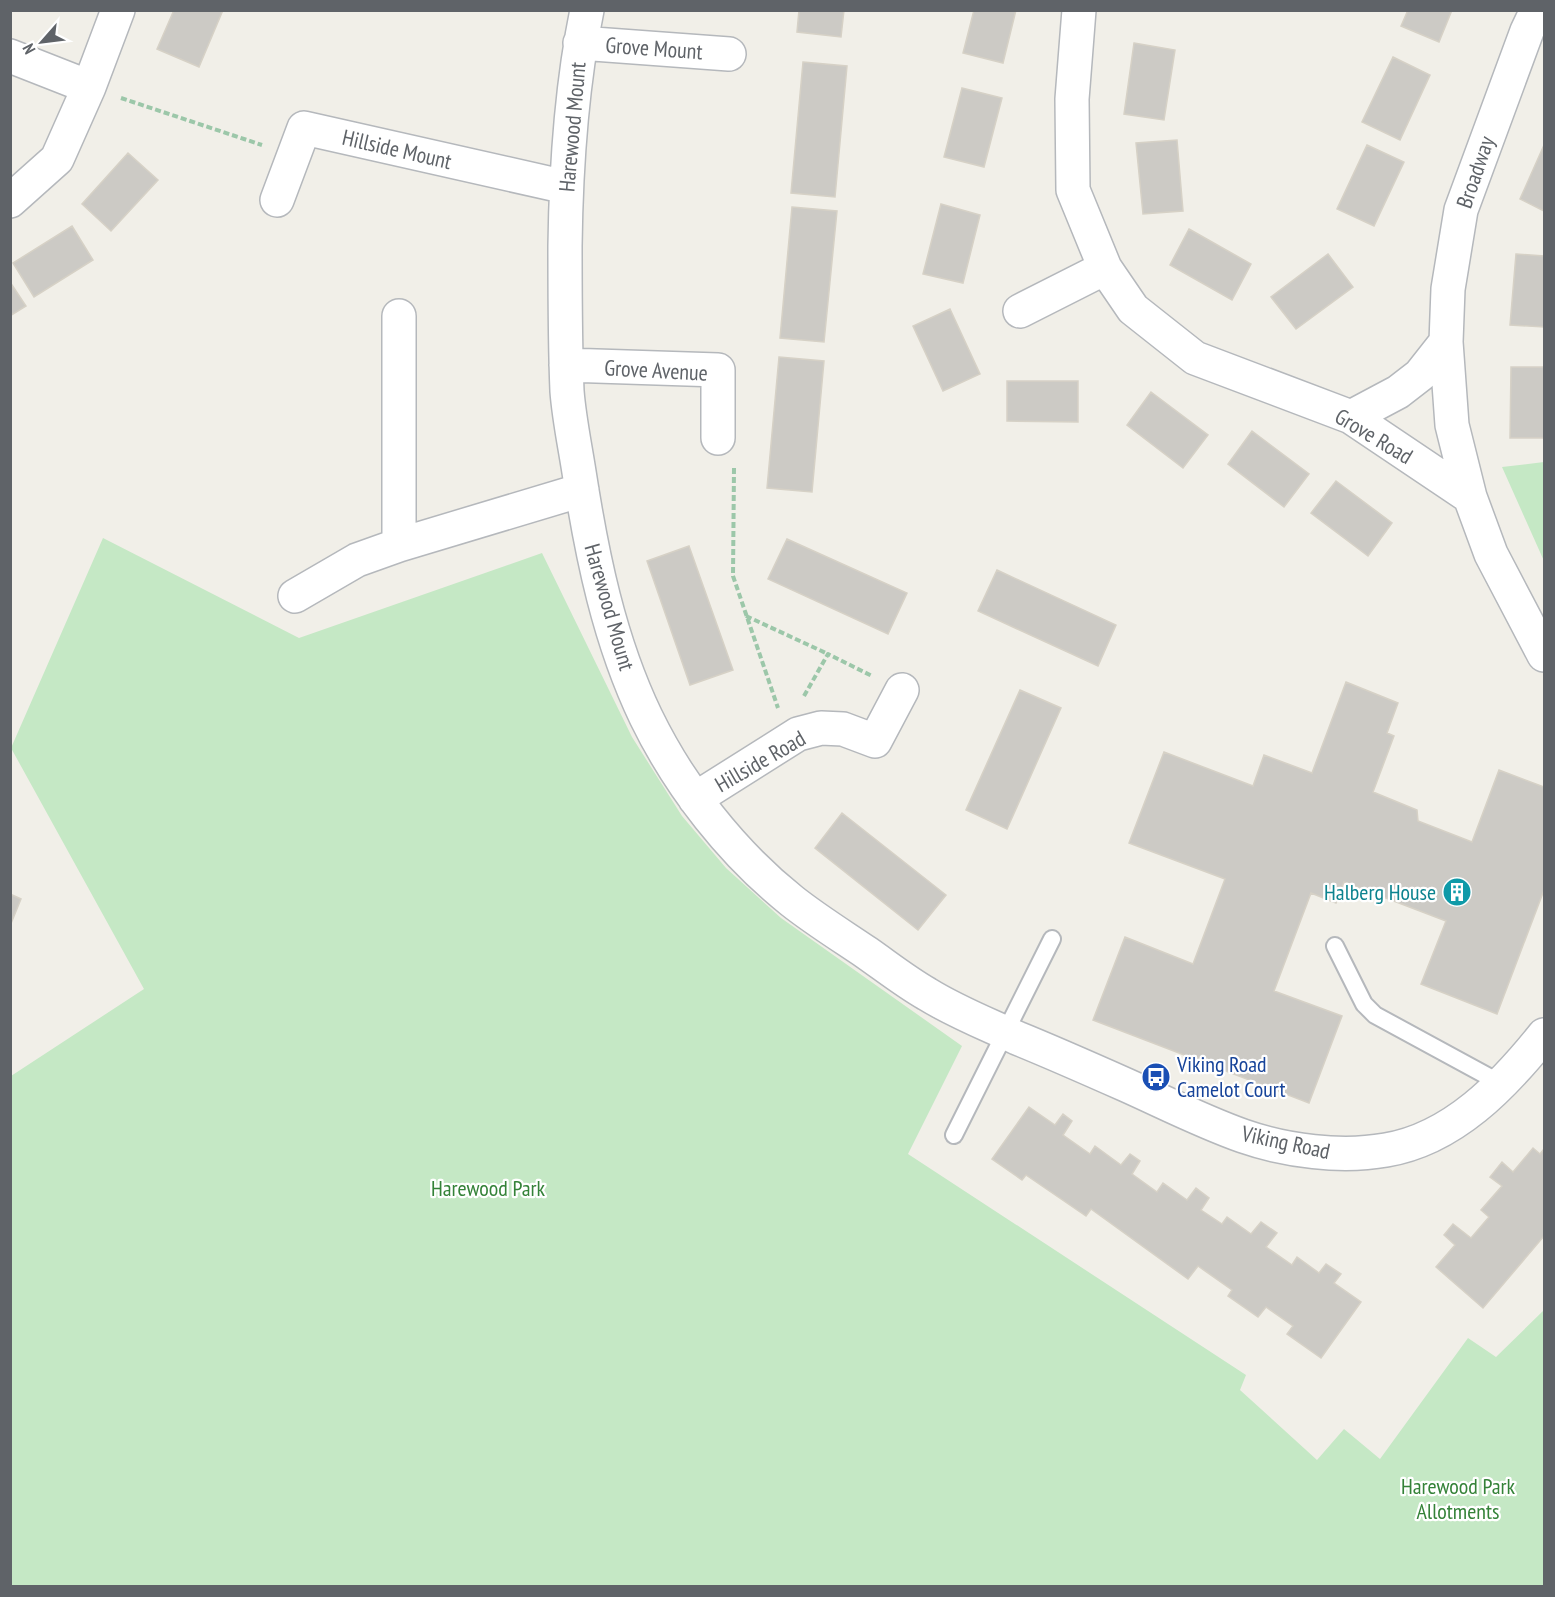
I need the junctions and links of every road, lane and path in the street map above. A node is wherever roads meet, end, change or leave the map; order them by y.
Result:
1 (117, 10) edge
2 (587, 10) edge
3 (1079, 10) edge
4 (1537, 10) edge
5 (580, 43) junction
6 (729, 54) dead end
7 (10, 56) edge
8 (89, 87) junction
9 (294, 156) junction
10 (566, 187) junction
11 (277, 200) dead end
12 (10, 201) edge
13 (1105, 268) junction
14 (1020, 311) dead end
15 (399, 316) dead end
16 (1446, 342) junction
17 (566, 365) junction
18 (1351, 417) junction
19 (718, 438) joint
20 (582, 490) junction
21 (1470, 497) junction
22 (399, 545) junction
23 (296, 596) dead end
24 (746, 616) junction
25 (828, 654) junction
26 (1545, 655) edge
27 (902, 690) joint
28 (784, 728) junction
29 (695, 799) junction
30 (1052, 939) dead end
31 (1335, 946) dead end
32 (1005, 1032) junction
33 (1545, 1035) edge
34 (1502, 1084) junction
35 (954, 1135) dead end

1 - 8 street
2 - 5 street, Harewood Mount
3 - 13 street, Grove Road
4 - 16 street, Broadway
5 - 6 street, Grove Mount
5 - 10 street, Harewood Mount
7 - 8 street
8 - 9 path
8 - 12 street
9 - 10 street, Hillside Mount
9 - 11 street, Hillside Mount
10 - 17 street, Harewood Mount
13 - 14 street
13 - 18 street, Grove Road
15 - 22 street
16 - 18 street
16 - 21 street, Broadway
17 - 19 street, Grove Avenue
17 - 20 street, Harewood Mount
18 - 21 street, Grove Road
19 - 24 path
20 - 22 street
20 - 29 street, Harewood Mount
21 - 26 street
22 - 23 street
24 - 25 path
24 - 28 path
25 - 27 path
25 - 28 path
27 - 28 street, Hillside Road
28 - 29 street, Hillside Road
29 - 32 street, Harewood Mount
30 - 32 lane
31 - 34 lane
32 - 34 street, Viking Road
32 - 35 lane
33 - 34 street, Viking Road

